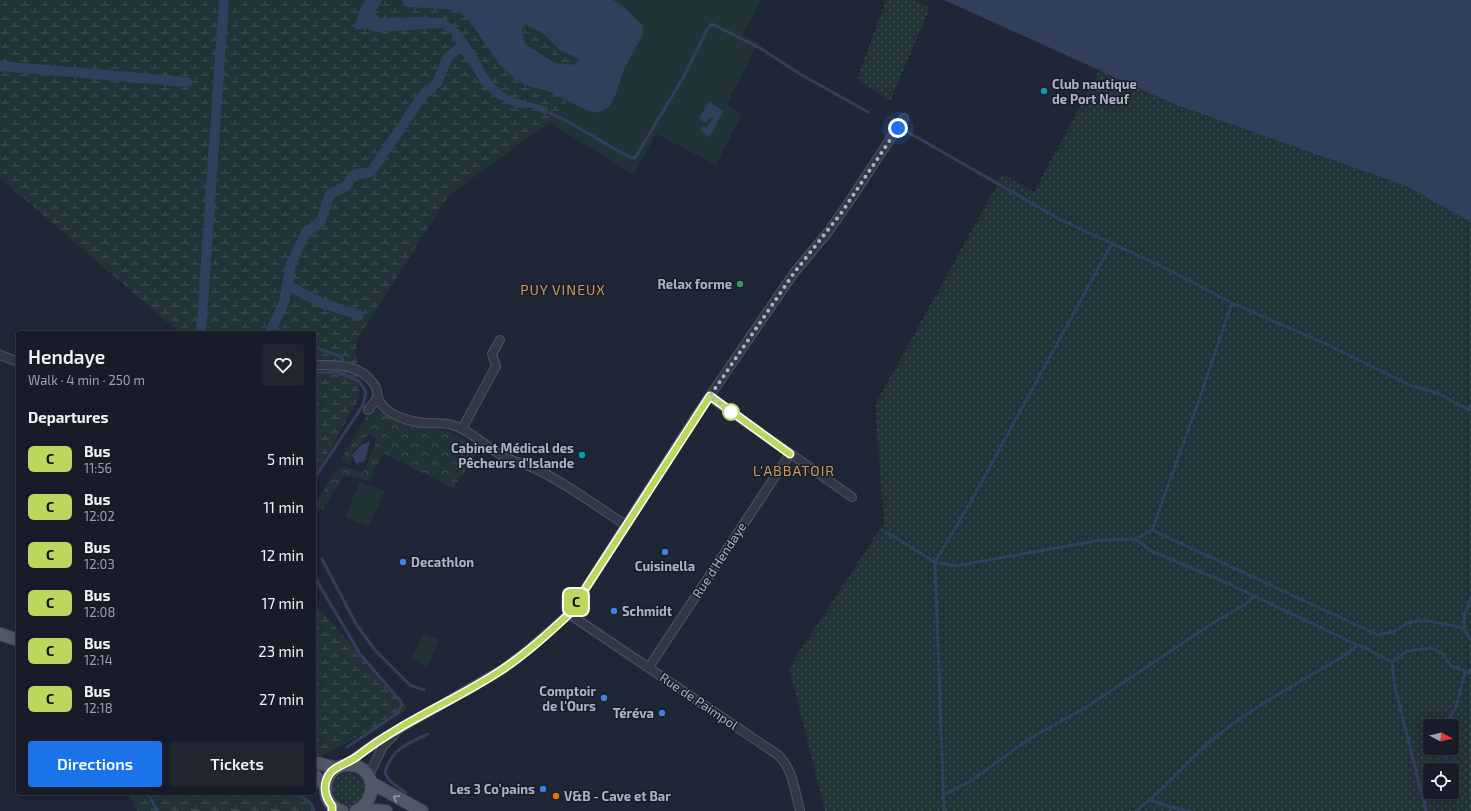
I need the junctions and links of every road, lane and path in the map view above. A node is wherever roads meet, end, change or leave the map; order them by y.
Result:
1 (904, 118) dead end
2 (500, 340) dead end
3 (0, 355) edge
4 (16, 361) edge
5 (316, 365) edge
6 (377, 396) junction
7 (710, 396) junction
8 (368, 410) dead end
9 (462, 429) junction
10 (790, 454) junction
11 (852, 497) dead end
12 (626, 525) junction
13 (569, 614) junction
14 (0, 634) edge
15 (16, 639) edge
16 (649, 667) junction
17 (405, 725) junction
18 (316, 762) edge
19 (340, 766) junction
20 (316, 778) edge
21 (370, 779) junction
22 (325, 785) junction
23 (335, 809) edge
24 (359, 810) edge
25 (386, 811) edge
26 (422, 811) edge
27 (800, 811) edge

1 - 7 street
2 - 9 street
3 - 4 street
5 - 6 street
6 - 8 street
6 - 9 street
7 - 10 street
7 - 12 street
9 - 12 street
10 - 11 street
10 - 16 street, Rue d'Hendaye
12 - 13 street
13 - 16 street, Rue de Paimpol
13 - 17 street
14 - 15 main road
16 - 27 street, Rue de Paimpol
17 - 19 street
17 - 21 street
18 - 19 main road
19 - 21 main road
19 - 22 main road
20 - 22 main road
21 - 24 main road
26 -> 21 main road
22 - 23 main road
24 - 25 main road

